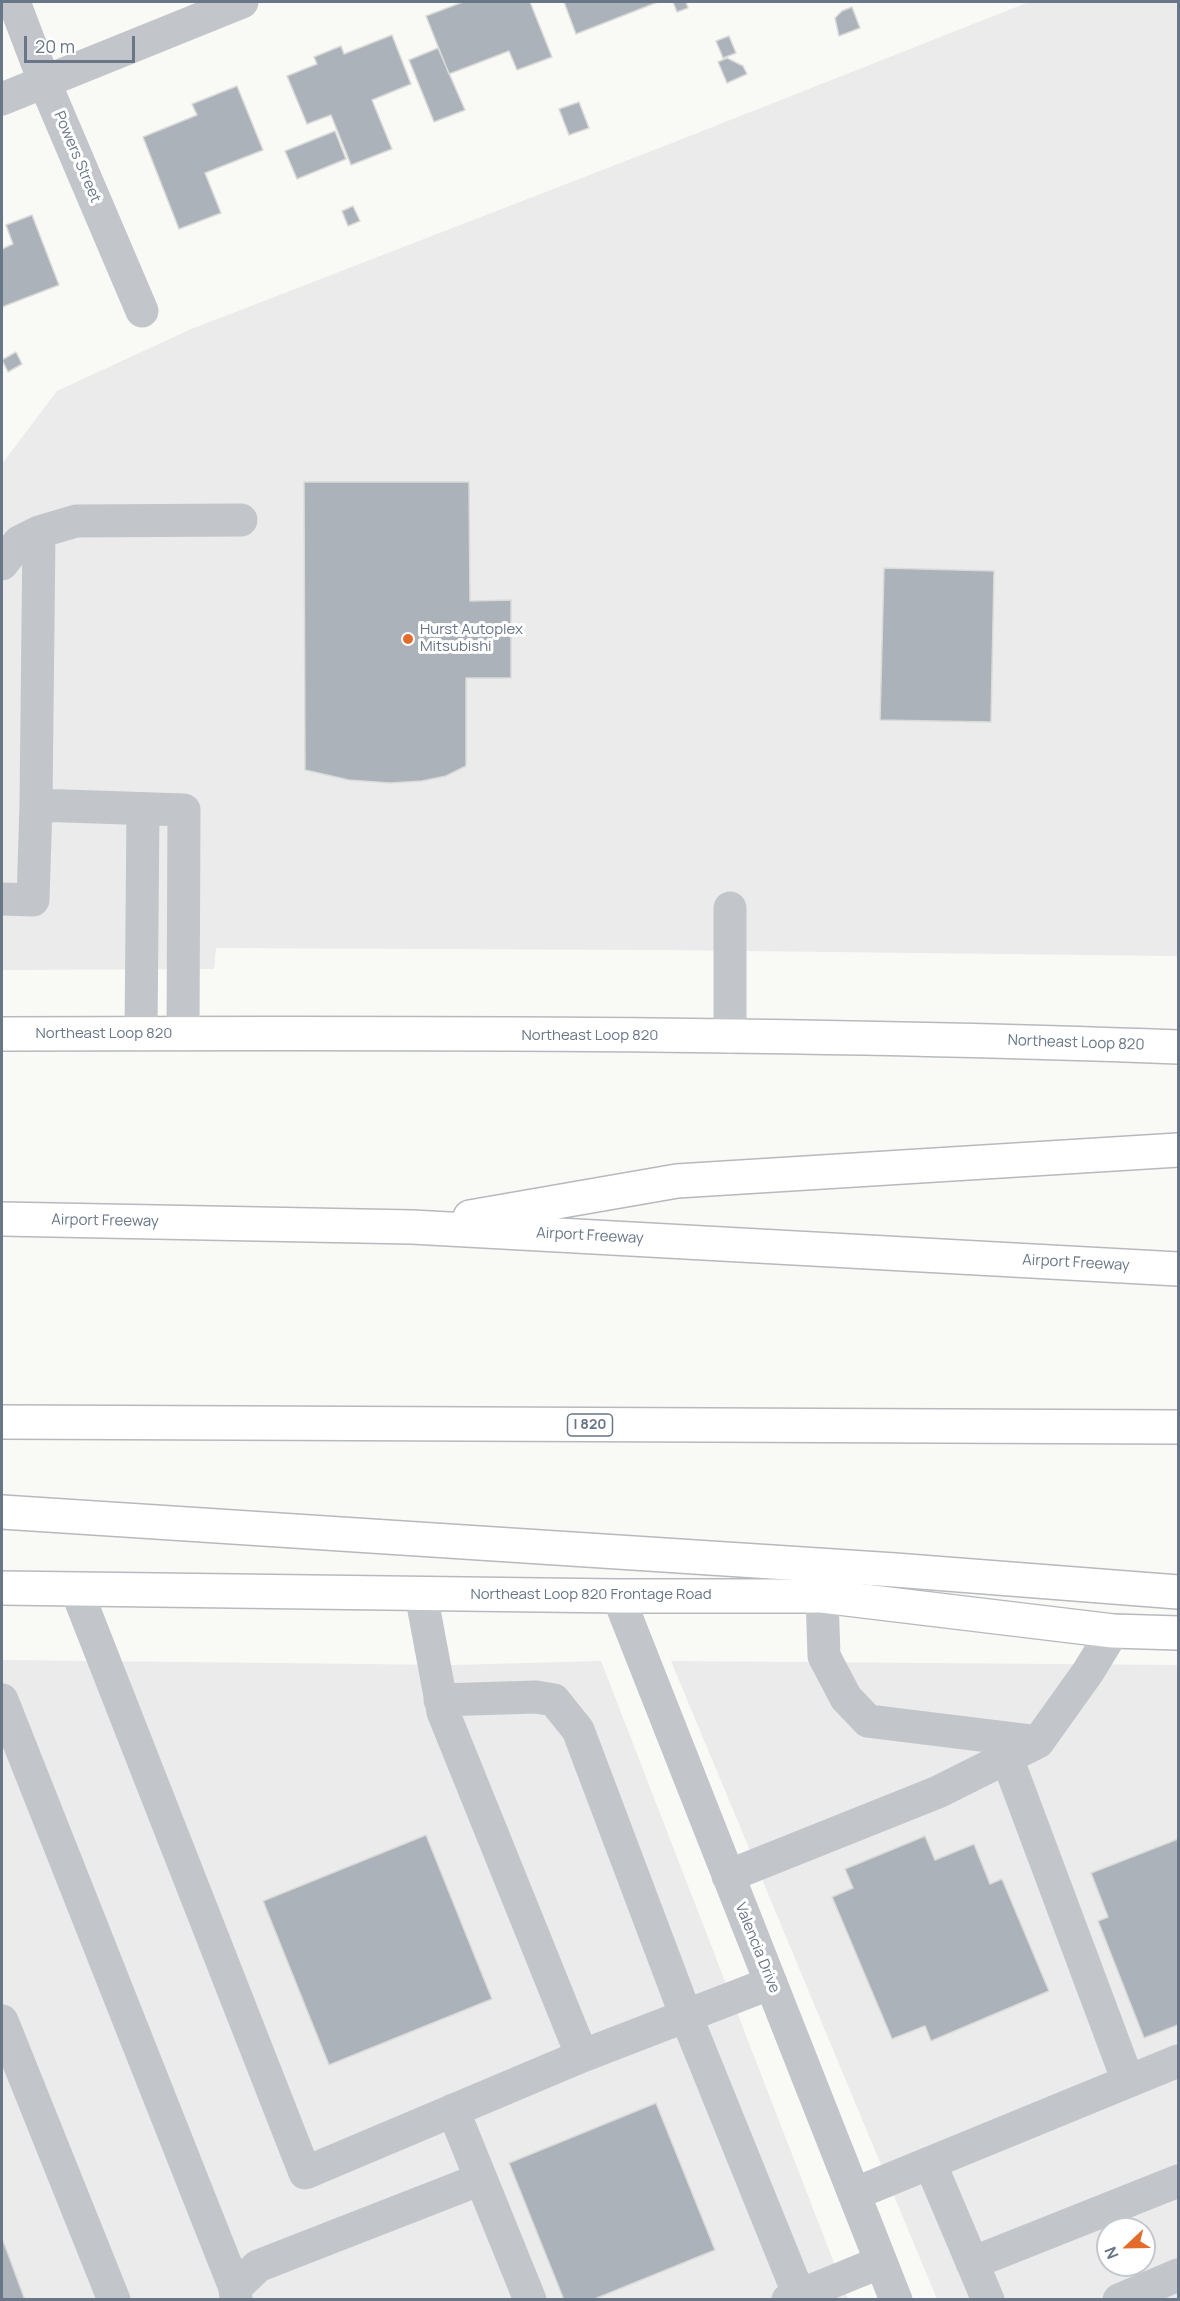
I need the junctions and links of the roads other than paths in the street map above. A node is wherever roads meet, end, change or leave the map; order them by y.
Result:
1 (14, 2) edge
2 (242, 2) edge
3 (44, 81) junction
4 (2, 99) edge
5 (142, 311) dead end
6 (241, 520) dead end
7 (39, 532) junction
8 (2, 564) edge
9 (36, 805) junction
10 (143, 810) junction
11 (2, 899) edge
12 (730, 908) dead end
13 (2, 1034) edge
14 (141, 1034) junction
15 (183, 1034) junction
16 (730, 1037) junction
17 (1179, 1047) edge
18 (1179, 1150) edge
19 (2, 1219) edge
20 (412, 1227) junction
21 (1179, 1269) edge
22 (2, 1422) edge
23 (1179, 1427) edge
24 (2, 1512) edge
25 (2, 1588) edge
26 (76, 1589) junction
27 (1179, 1592) edge
28 (421, 1593) junction
29 (618, 1596) junction
30 (822, 1596) junction
31 (1113, 1631) junction
32 (1179, 1633) edge
33 (2, 1700) edge
34 (440, 1700) junction
35 (1038, 1742) junction
36 (1007, 1758) junction
37 (728, 1876) junction
38 (771, 1983) junction
39 (686, 2016) junction
40 (2, 2021) edge
41 (582, 2056) junction
42 (1179, 2061) edge
43 (1128, 2081) junction
44 (453, 2110) junction
45 (930, 2163) junction
46 (481, 2179) junction
47 (1179, 2181) edge
48 (854, 2194) junction
49 (881, 2262) junction
50 (972, 2263) junction
51 (1179, 2276) edge
52 (235, 2294) edge
53 (793, 2297) edge
54 (114, 2300) edge
55 (530, 2300) edge
56 (896, 2300) edge
57 (988, 2300) edge
58 (1119, 2300) edge

1 - 3 street, Powers Street
2 - 3 street
3 - 4 street
3 - 5 street, Powers Street
6 - 7 street
7 - 8 street
7 - 9 street
9 - 10 street
9 - 11 street
10 - 14 street
10 - 15 street
12 - 16 street
13 - 14 main road, Northeast Loop 820
14 - 15 main road, Northeast Loop 820
15 - 16 main road, Northeast Loop 820
16 - 17 main road, Northeast Loop 820
18 - 20 main road
19 - 20 main road, Airport Freeway
20 - 21 main road, Airport Freeway
22 - 23 main road, I 820
24 - 27 main road
25 - 26 main road, Northeast Loop 820 Frontage Road
26 - 28 main road, Northeast Loop 820 Frontage Road
26 - 44 street
28 - 29 main road, Northeast Loop 820 Frontage Road
28 - 34 street
29 - 30 main road, Northeast Loop 820 Frontage Road
29 - 37 street, Valencia Drive
30 - 31 main road, Northeast Loop 820 Frontage Road
30 - 35 street
31 - 32 main road, Northeast Loop 820 Frontage Road
31 - 35 street
33 - 52 street
34 - 39 street
34 - 41 street
35 - 36 street
36 - 37 street
36 - 43 street
37 - 38 street, Valencia Drive
38 - 39 street
38 - 48 street, Valencia Drive
39 - 41 street
39 - 53 street
40 - 54 street
41 - 44 street
42 - 43 street
43 - 45 street
44 - 46 street
45 - 48 street
45 - 50 street
46 - 52 street
46 - 55 street
47 - 50 street
48 - 49 street, Valencia Drive
49 - 53 street
49 - 56 street, Valencia Drive
50 - 57 street
51 - 58 street

